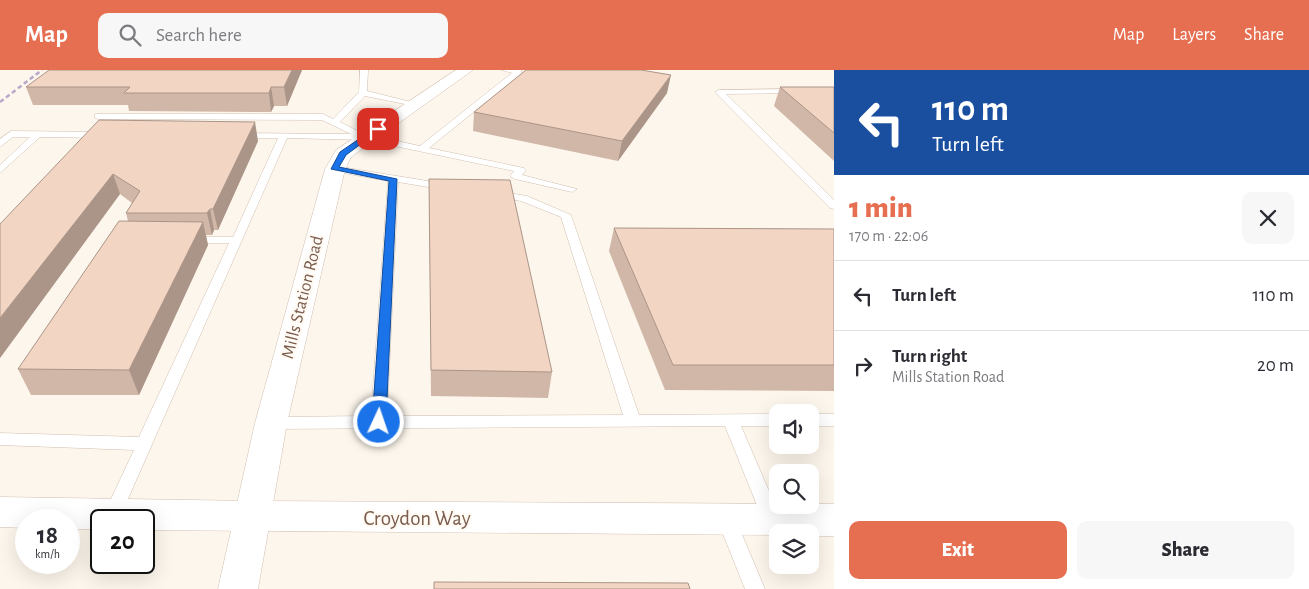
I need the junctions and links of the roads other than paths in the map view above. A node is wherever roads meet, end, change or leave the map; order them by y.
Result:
1 (364, 70) edge
2 (466, 70) edge
3 (506, 70) edge
4 (805, 91) edge
5 (363, 93) junction
6 (415, 104) junction
7 (98, 116) dead end
8 (334, 123) junction
9 (37, 135) junction
10 (97, 135) junction
11 (116, 135) edge
12 (229, 135) edge
13 (284, 135) junction
14 (366, 138) junction
15 (0, 144) edge
16 (423, 148) junction
17 (84, 150) edge
18 (335, 169) junction
19 (0, 170) edge
20 (393, 179) junction
21 (458, 188) edge
22 (572, 189) dead end
23 (486, 193) edge
24 (834, 206) edge
25 (178, 240) edge
26 (237, 240) junction
27 (730, 420) junction
28 (769, 420) edge
29 (819, 420) edge
30 (834, 420) edge
31 (633, 421) junction
32 (379, 422) junction
33 (271, 423) junction
34 (0, 439) edge
35 (145, 444) junction
36 (115, 509) edge
37 (0, 512) edge
38 (90, 512) edge
39 (155, 513) edge
40 (254, 517) junction
41 (726, 519) junction
42 (773, 520) junction
43 (834, 520) edge
44 (238, 589) edge
45 (755, 589) edge

1 - 5 lane
2 - 6 street, Mills Station Road
3 - 16 lane
4 - 24 lane
5 - 6 lane
5 - 8 lane
6 - 14 street, Mills Station Road
7 - 8 lane
8 - 14 lane
9 - 10 lane
9 - 15 lane
9 - 19 lane
10 - 11 lane
10 - 17 lane
12 - 13 lane
13 - 14 lane
13 - 26 lane
14 - 16 lane
14 - 18 street, Mills Station Road
16 - 22 lane
18 - 20 lane
18 - 33 street, Mills Station Road
20 - 21 lane
20 - 32 lane
23 - 31 lane
25 - 26 lane
26 - 35 lane
27 - 28 lane
27 - 31 lane
27 - 42 lane
29 - 30 lane
31 - 32 lane
32 - 33 lane
33 - 40 street, Mills Station Road
34 - 35 lane
35 - 36 lane
37 - 38 street, Croydon Way
39 - 40 street, Croydon Way
40 - 41 street, Croydon Way
40 - 44 street, Mills Station Road
41 - 42 street, Croydon Way
41 - 45 lane
42 - 43 street, Croydon Way

